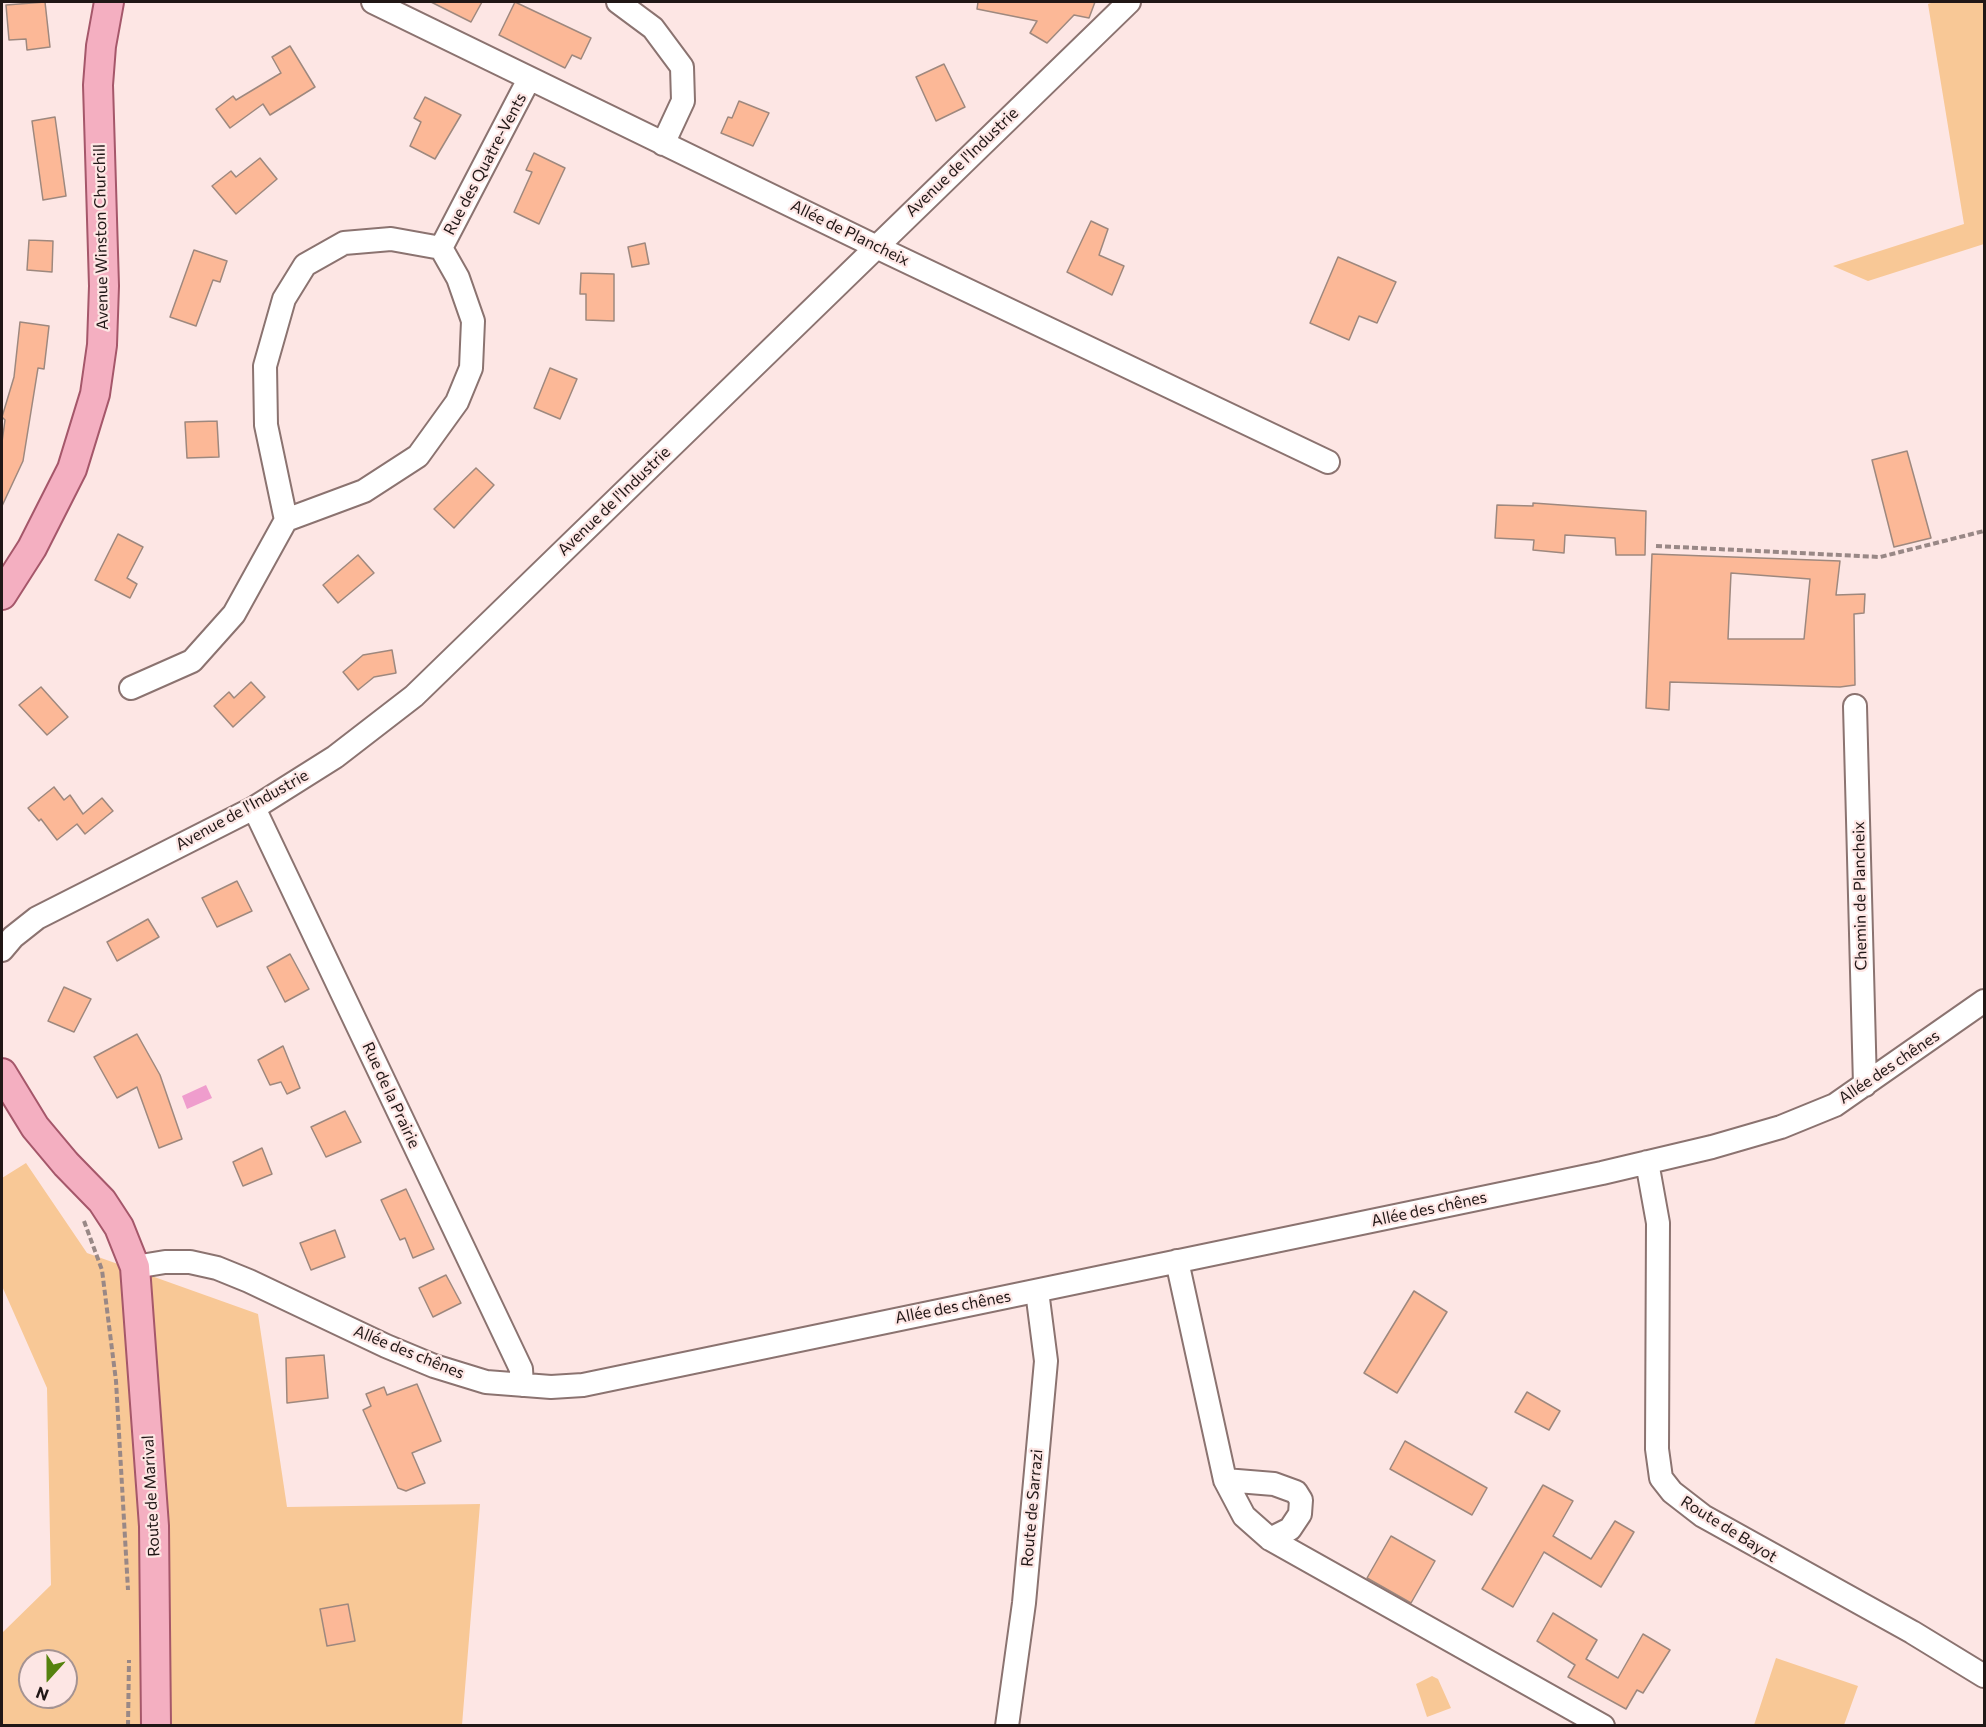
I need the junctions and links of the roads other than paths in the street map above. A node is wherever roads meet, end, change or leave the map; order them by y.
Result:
1 (109, 2) edge
2 (373, 2) edge
3 (618, 2) edge
4 (1130, 2) edge
5 (529, 79) junction
6 (663, 144) junction
7 (876, 245) junction
8 (441, 249) junction
9 (1328, 462) dead end
10 (286, 520) junction
11 (2, 596) edge
12 (131, 688) dead end
13 (1855, 706) dead end
14 (254, 808) junction
15 (37, 918) junction
16 (2, 925) edge
17 (2, 950) edge
18 (1984, 1001) edge
19 (2, 1073) edge
20 (1864, 1085) junction
21 (1647, 1162) junction
22 (1177, 1261) junction
23 (135, 1267) junction
24 (1037, 1291) junction
25 (522, 1385) junction
26 (1226, 1480) junction
27 (1270, 1539) junction
28 (1984, 1676) edge
29 (156, 1725) edge
30 (1006, 1725) edge
31 (1603, 1725) edge

1 - 11 main road, Avenue Winston Churchill
2 - 5 street, Allée de Plancheix
3 - 6 street
4 - 7 street, Avenue de l'Industrie
5 - 6 street, Allée de Plancheix
5 - 8 street, Rue des Quatre-Vents
6 - 7 street, Allée de Plancheix
7 - 9 street, Allée de Plancheix
7 - 14 street, Avenue de l'Industrie
8 - 10 street, Rue des Quatre-Vents
8 - 10 street, Rue des Quatre-Vents
10 - 12 street
13 - 20 street, Chemin de Plancheix
14 - 15 street, Avenue de l'Industrie
14 - 25 street, Rue de la Prairie
15 - 16 street, Avenue de l'Industrie
15 - 17 street, Avenue de l'Industrie
18 - 20 street, Allée des chênes
19 - 23 main road
20 - 21 street, Allée des chênes
21 - 22 street, Allée des chênes
21 - 28 street, Route de Bayot
22 - 24 street, Allée des chênes
22 - 26 street
23 - 25 street, Allée des chênes
23 - 29 main road, Route de Marival
24 - 25 street, Allée des chênes
24 - 30 street, Route de Sarrazi
26 - 27 street
26 - 27 street
27 - 31 street

